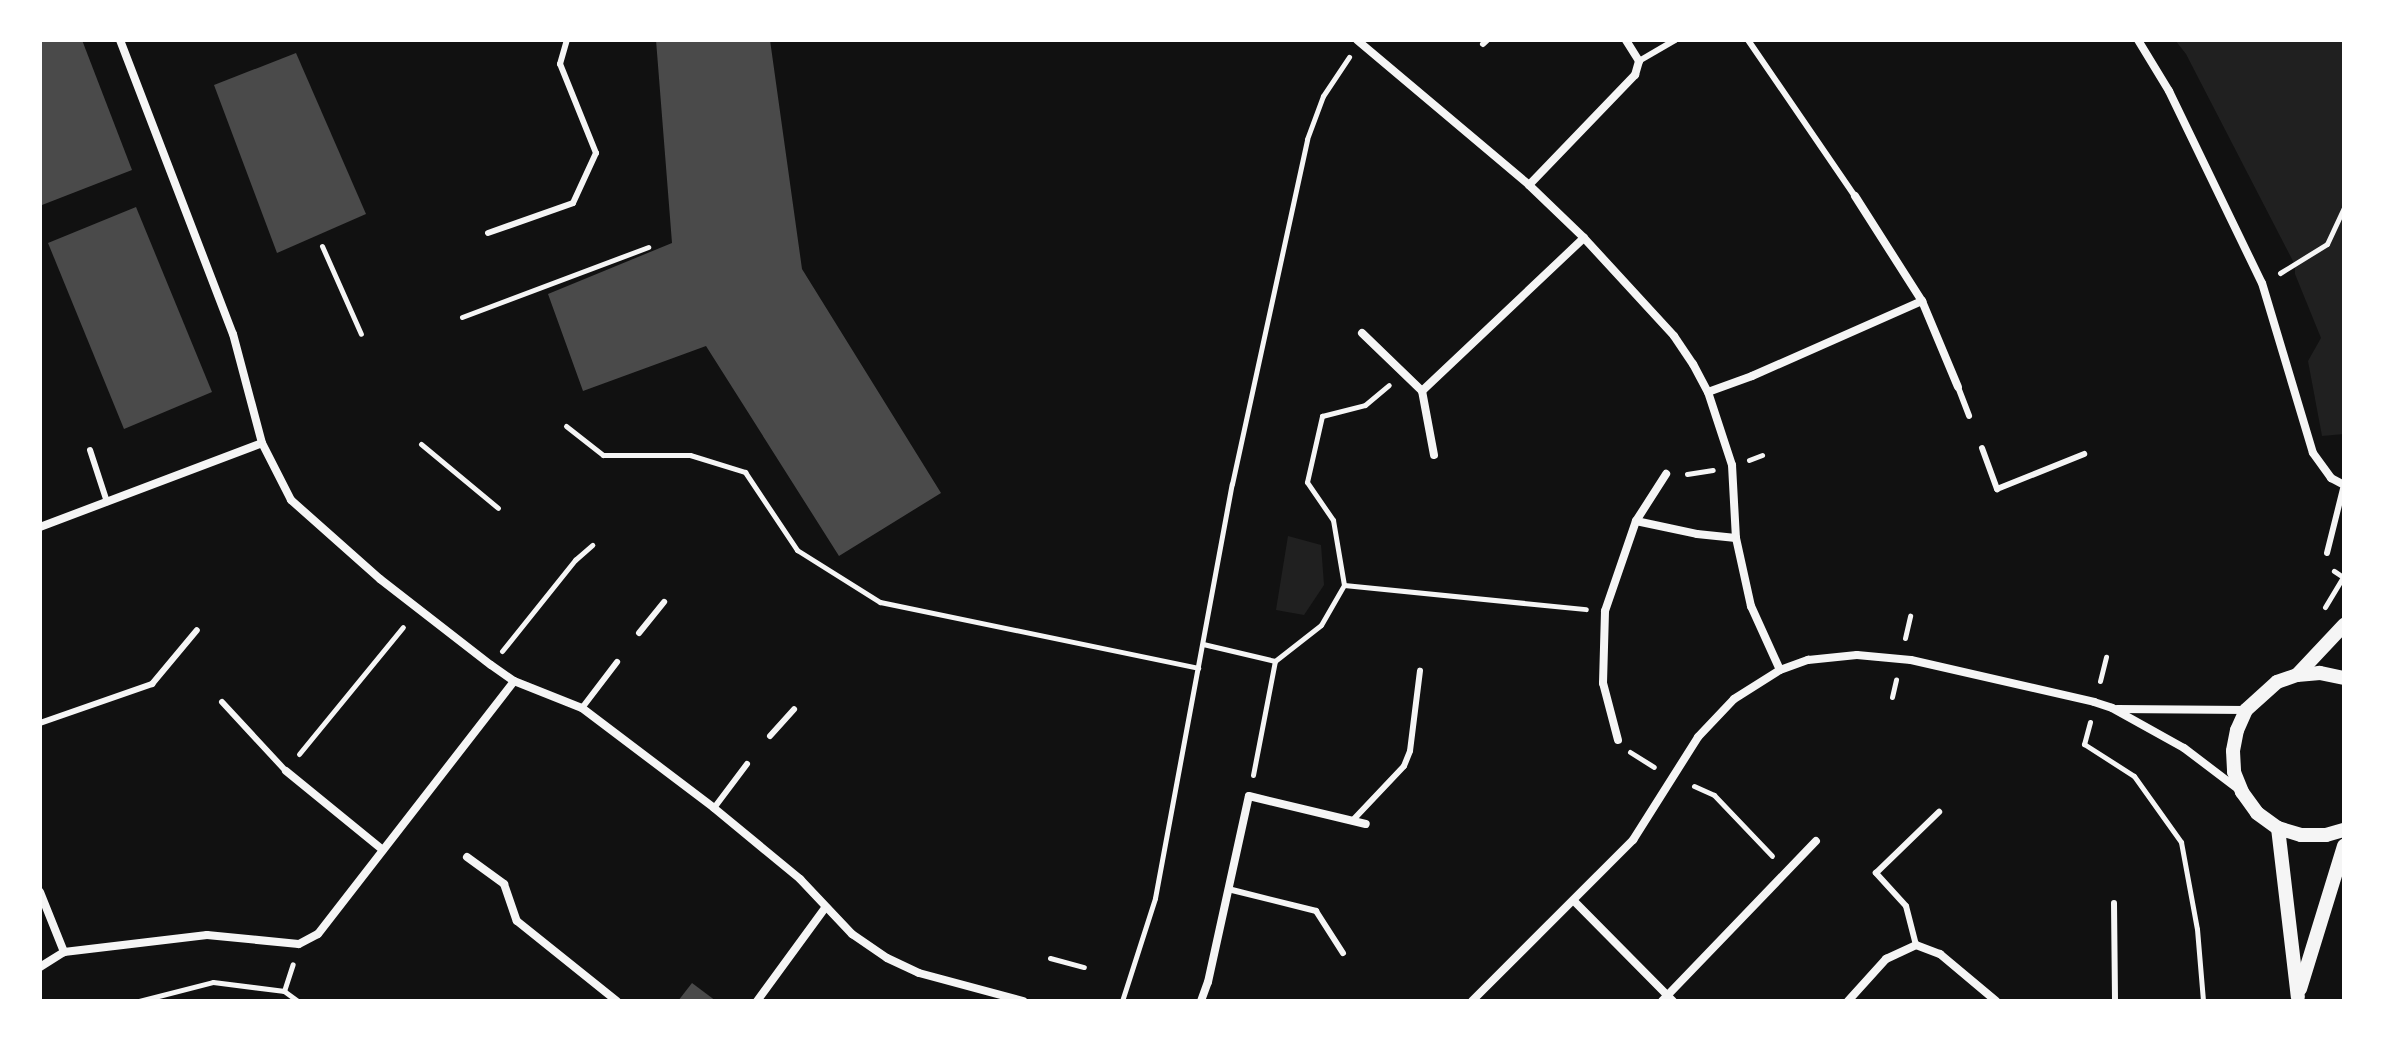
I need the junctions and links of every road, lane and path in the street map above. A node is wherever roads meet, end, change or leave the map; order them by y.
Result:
1 (120, 40) edge
2 (567, 40) edge
3 (1357, 40) edge
4 (1626, 40) edge
5 (1675, 40) edge
6 (1748, 40) edge
7 (2138, 40) edge
8 (1639, 61) junction
9 (1340, 69) dead end
10 (1529, 185) junction
11 (1855, 196) joint
12 (2344, 208) edge
13 (488, 233) dead end
14 (1584, 238) junction
15 (322, 246) dead end
16 (648, 247) dead end
17 (2262, 283) junction
18 (1922, 301) junction
19 (462, 317) dead end
20 (1362, 333) dead end
21 (361, 334) dead end
22 (1403, 373) junction
23 (1958, 387) joint
24 (1422, 391) junction
25 (1708, 392) junction
26 (1969, 416) dead end
27 (566, 426) dead end
28 (262, 443) junction
29 (421, 444) dead end
30 (1982, 448) dead end
31 (90, 450) dead end
32 (2084, 454) dead end
33 (1434, 455) dead end
34 (1710, 471) dead end
35 (1666, 474) dead end
36 (1687, 474) dead end
37 (2344, 485) edge
38 (107, 502) junction
39 (498, 508) dead end
40 (1636, 521) junction
41 (40, 527) edge
42 (1736, 538) junction
43 (592, 545) dead end
44 (2327, 553) dead end
45 (2330, 569) dead end
46 (1344, 585) junction
47 (664, 602) dead end
48 (1605, 611) junction
49 (1910, 616) dead end
50 (2338, 622) edge
51 (403, 627) dead end
52 (197, 630) dead end
53 (639, 633) dead end
54 (1904, 642) dead end
55 (1203, 644) junction
56 (2106, 657) dead end
57 (1275, 661) junction
58 (617, 662) dead end
59 (491, 665) junction
60 (1198, 668) junction
61 (1780, 670) junction
62 (1420, 671) dead end
63 (2297, 675) junction
64 (2344, 678) edge
65 (514, 681) junction
66 (1895, 681) dead end
67 (2098, 689) dead end
68 (1892, 697) dead end
69 (222, 702) dead end
70 (582, 708) junction
71 (2112, 708) junction
72 (794, 709) dead end
73 (2246, 710) junction
74 (40, 723) edge
75 (2088, 728) dead end
76 (770, 736) dead end
77 (1618, 740) dead end
78 (1641, 761) dead end
79 (747, 764) dead end
80 (1654, 767) dead end
81 (286, 771) junction
82 (1694, 786) dead end
83 (2242, 792) junction
84 (1249, 796) junction
85 (714, 808) junction
86 (1939, 812) dead end
87 (1353, 820) junction
88 (1366, 824) dead end
89 (2278, 828) junction
90 (2344, 830) edge
91 (1816, 841) dead end
92 (2344, 846) edge
93 (383, 850) junction
94 (467, 857) dead end
95 (1787, 871) junction
96 (1228, 889) junction
97 (40, 892) edge
98 (1574, 901) junction
99 (2114, 903) dead end
100 (825, 908) junction
101 (1916, 945) junction
102 (64, 952) junction
103 (1343, 953) dead end
104 (1050, 958) dead end
105 (40, 967) edge
106 (1084, 967) dead end
107 (1668, 999) edge
108 (2297, 999) edge
109 (139, 1001) edge
110 (298, 1001) edge
111 (617, 1001) edge
112 (757, 1001) edge
113 (1023, 1001) edge
114 (1122, 1001) edge
115 (1201, 1001) edge
116 (1472, 1001) edge
117 (1848, 1001) edge
118 (1996, 1001) edge
119 (2115, 1001) edge
120 (2203, 1001) edge

1 - 28 street
2 - 13 lane
3 - 10 street
4 - 8 street
5 - 8 lane
6 - 11 lane
7 - 17 street
8 - 10 street
9 - 55 path
10 - 14 street
11 - 18 street
12 - 17 path
14 - 24 street
14 - 25 street
15 - 21 path
16 - 19 path
17 - 37 street
18 - 23 street
18 - 25 street
20 - 22 street
22 - 24 street
22 - 46 path
23 - 26 lane
24 - 33 street
25 - 42 street
27 - 60 path
28 - 38 street
28 - 59 street
29 - 39 path
30 - 32 lane
31 - 38 lane
34 - 36 path
35 - 40 street
37 - 44 lane
38 - 41 street
40 - 42 street
40 - 48 street
42 - 61 street
43 - 59 path
45 - 50 path
46 - 48 path
46 - 57 path
47 - 53 lane
48 - 77 street
49 - 54 path
50 - 63 street
51 - 81 path
52 - 74 lane
55 - 57 path
55 - 60 path
56 - 67 path
57 - 84 path
58 - 70 lane
59 - 65 street
60 - 114 path
61 - 71 street
61 - 98 street
62 - 87 lane
63 - 64 street
63 - 73 street
65 - 70 street
65 - 93 street
66 - 68 path
69 - 81 lane
70 - 85 street
71 - 73 street
71 - 83 street
72 - 76 lane
73 - 83 street
75 - 120 path
78 - 80 path
79 - 85 lane
81 - 93 street
82 - 95 path
83 - 89 street
84 - 87 street
84 - 96 street
85 - 100 street
86 - 101 lane
87 - 88 street
89 - 90 street
89 - 108 street
91 - 95 street
92 - 108 street
93 - 102 street
94 - 111 street
95 - 107 street
96 - 103 lane
96 - 115 street
97 - 102 street
98 - 107 street
98 - 116 street
99 - 119 lane
100 - 112 street
100 - 113 street
101 - 117 street
101 - 118 street
102 - 105 street
104 - 106 path
109 - 110 path

